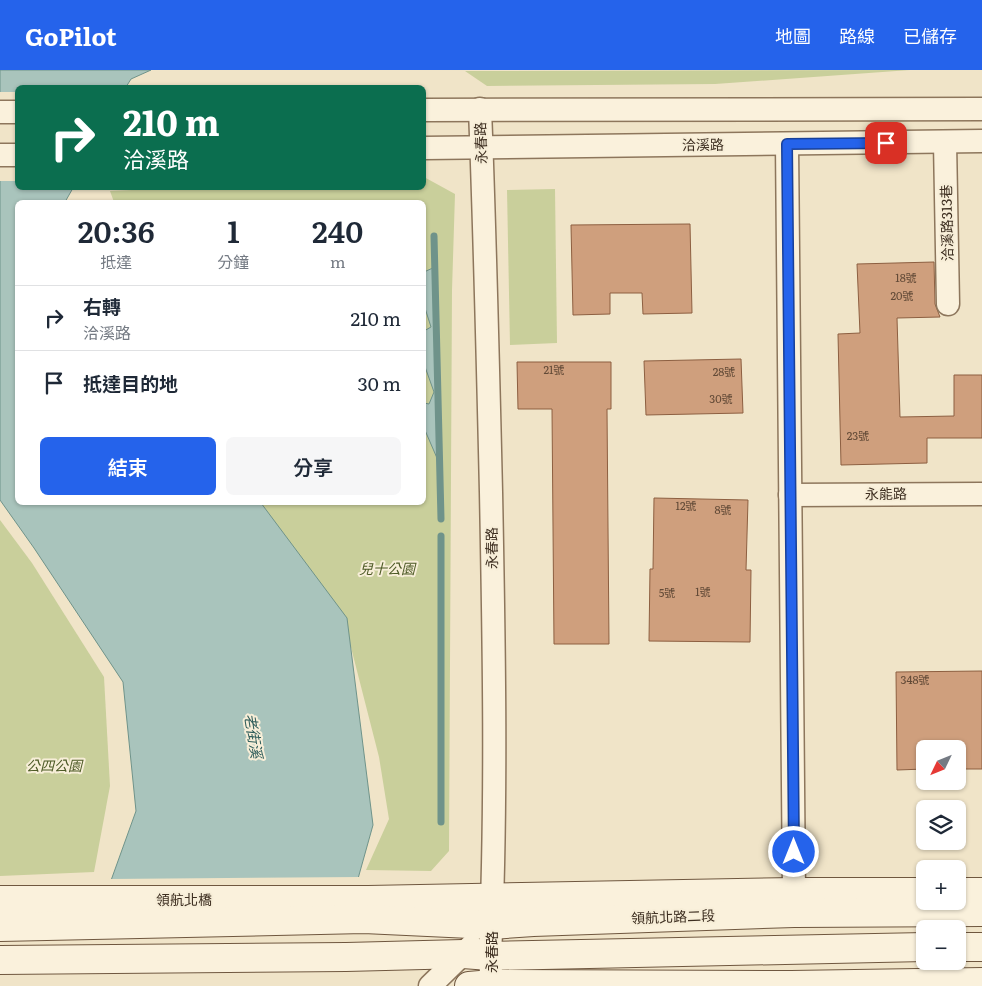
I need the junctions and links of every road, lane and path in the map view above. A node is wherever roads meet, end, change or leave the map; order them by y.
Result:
1 (480, 109) junction
2 (982, 109) edge
3 (426, 110) edge
4 (0, 112) edge
5 (15, 112) edge
6 (982, 141) edge
7 (945, 142) junction
8 (787, 144) junction
9 (481, 147) junction
10 (426, 148) edge
11 (0, 155) edge
12 (15, 155) edge
13 (948, 304) dead end
14 (982, 494) edge
15 (790, 495) junction
16 (794, 892) junction
17 (916, 892) edge
18 (966, 892) edge
19 (982, 892) edge
20 (492, 898) junction
21 (0, 900) edge
22 (366, 910) junction
23 (982, 912) edge
24 (492, 925) junction
25 (0, 927) edge
26 (916, 947) edge
27 (966, 947) edge
28 (982, 947) edge
29 (463, 954) junction
30 (490, 956) junction
31 (0, 960) edge
32 (982, 982) edge
33 (485, 985) edge
34 (430, 986) edge
35 (791, 986) edge

1 - 2 street
1 - 3 street
1 - 9 street, 永春路
4 - 5 street
6 - 7 street, 洽溪路
7 - 8 street, 洽溪路
7 - 13 street, 洽溪路313巷
8 - 9 street, 洽溪路
8 - 15 street
9 - 10 street, 洽溪路
9 - 20 street, 永春路
11 - 12 street
14 - 15 street, 永能路
15 - 16 street
16 - 17 main road, 領航北路二段
16 - 20 main road, 領航北路二段
18 - 19 main road
20 - 22 main road, 領航北路二段
20 - 24 street, 永春路
21 - 22 main road, 領航北橋
22 - 24 main road, 領航北路二段
22 - 25 main road, 領航北橋
23 - 24 main road, 領航北路二段
24 - 29 street
24 - 30 street, 永春路
26 - 30 main road
27 - 28 main road
29 - 30 main road
29 - 31 main road
29 - 34 street
30 - 33 street, 永春路
32 - 35 main road
33 - 35 main road

